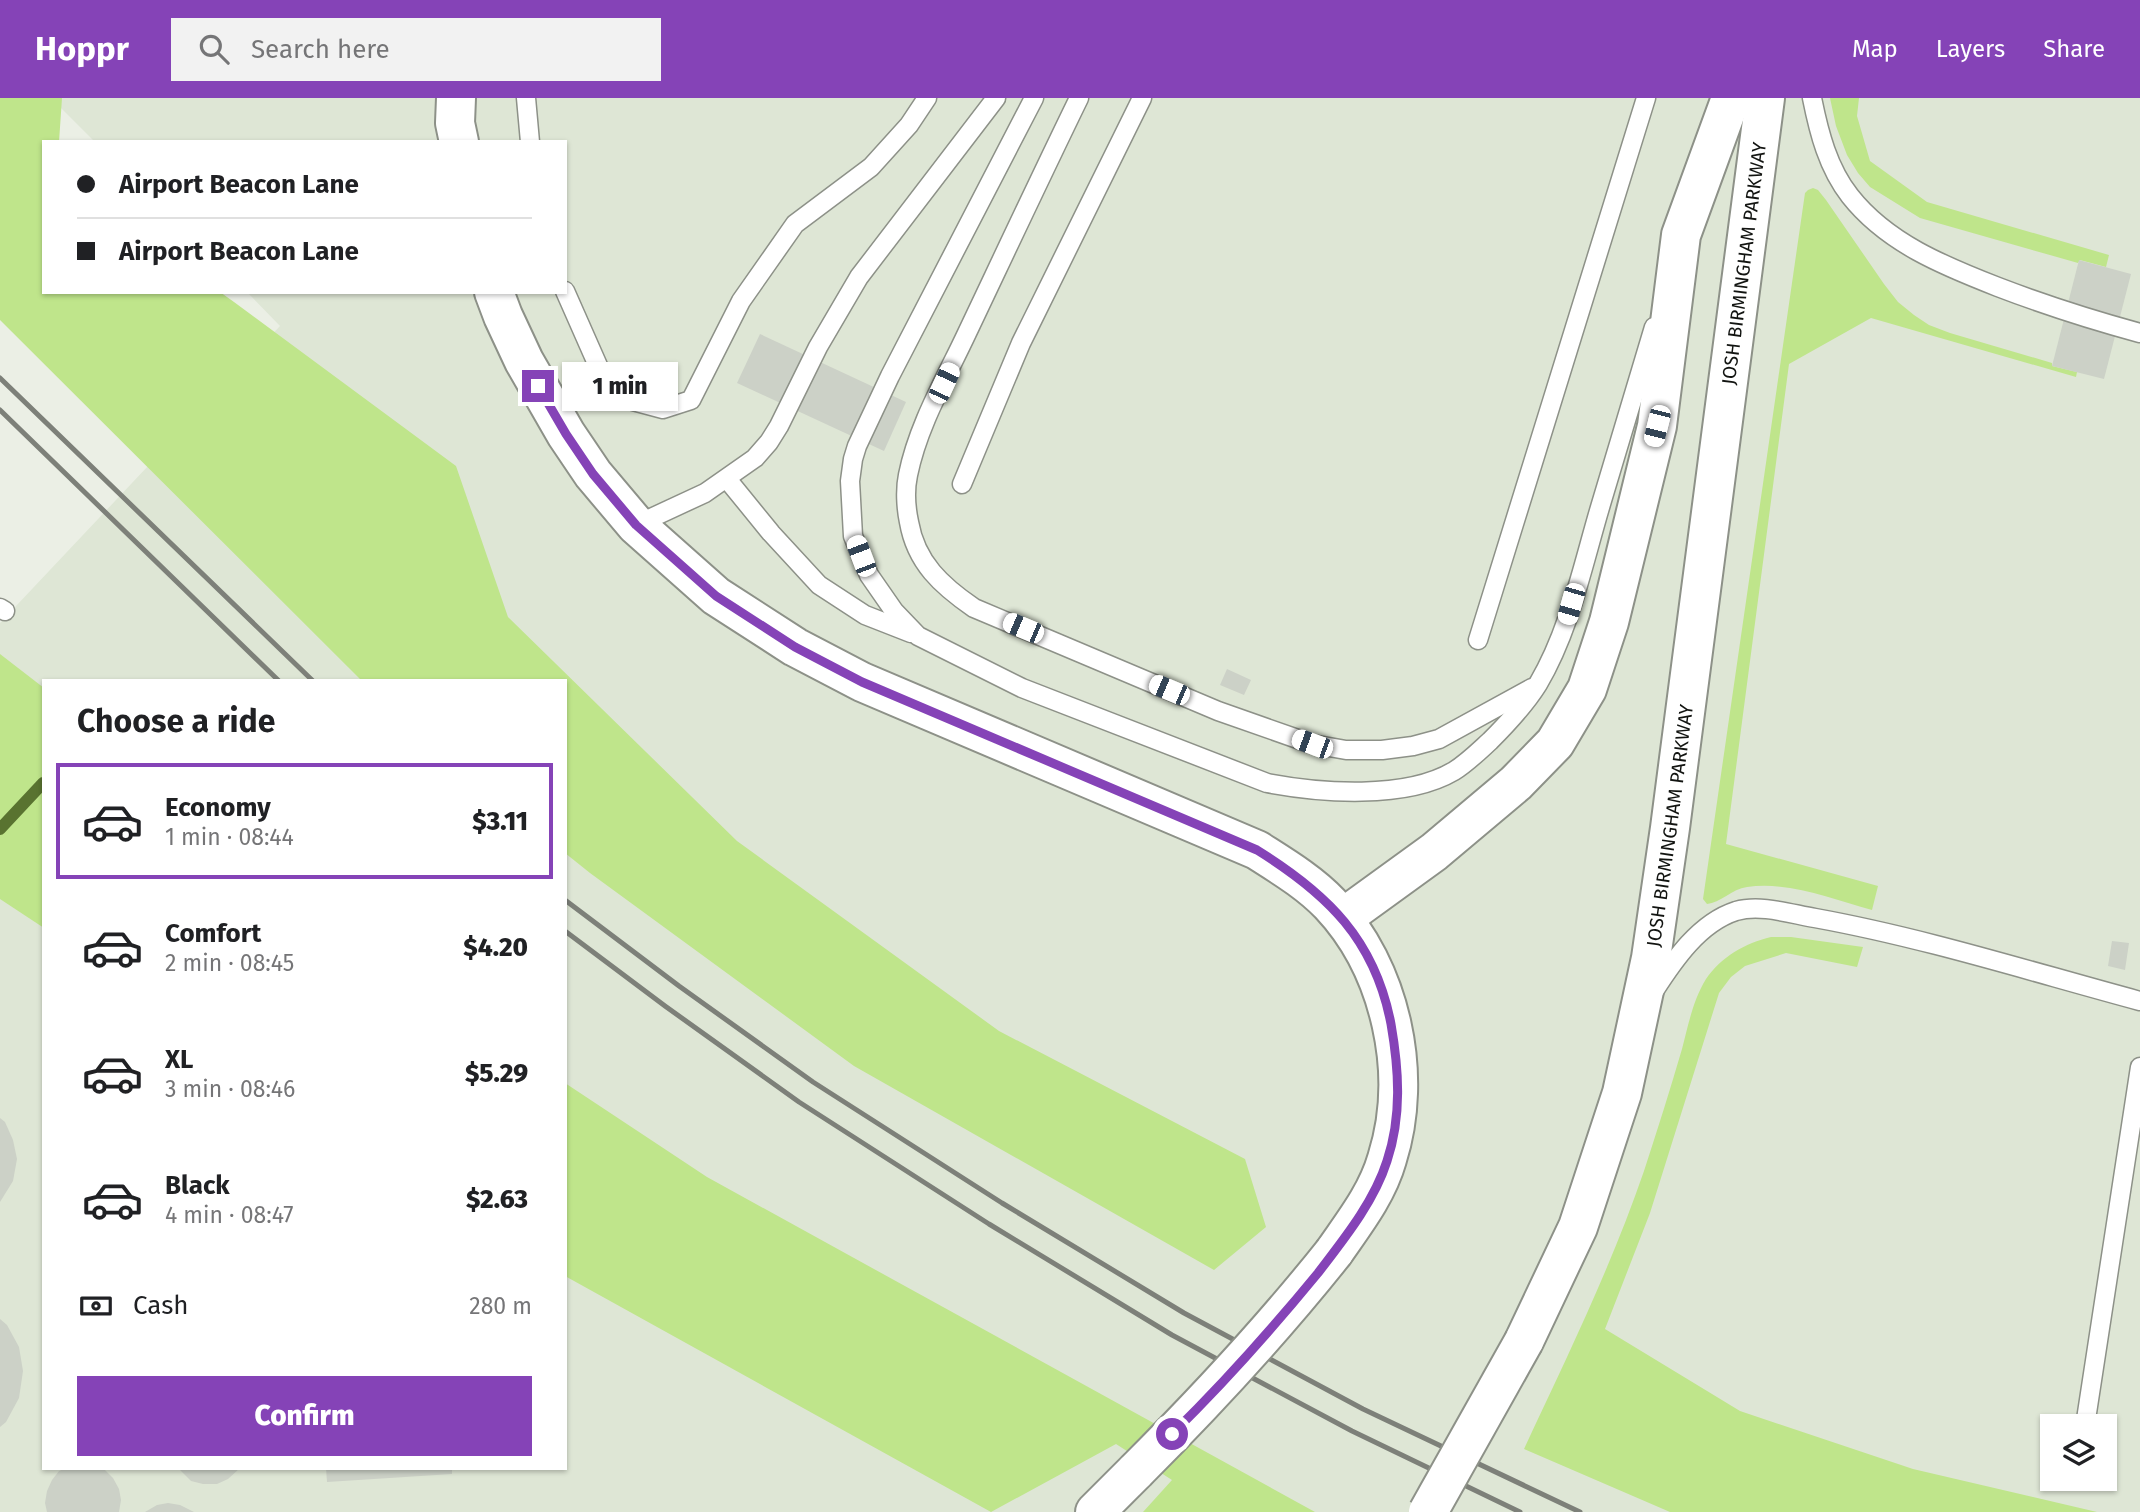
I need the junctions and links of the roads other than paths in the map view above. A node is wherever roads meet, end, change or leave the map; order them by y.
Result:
1 (456, 98) edge
2 (526, 98) edge
3 (927, 98) edge
4 (996, 98) edge
5 (1034, 98) edge
6 (1079, 98) edge
7 (1142, 98) edge
8 (1646, 98) edge
9 (1731, 98) edge
10 (1765, 98) edge
11 (1812, 98) edge
12 (459, 140) edge
13 (530, 140) edge
14 (1681, 235) junction
15 (496, 294) edge
16 (567, 294) edge
17 (2140, 333) edge
18 (726, 479) junction
19 (962, 484) dead end
20 (636, 525) junction
21 (918, 636) junction
22 (1478, 640) dead end
23 (1538, 684) junction
24 (1343, 918) junction
25 (2140, 1001) edge
26 (1637, 1021) junction
27 (2140, 1067) edge
28 (2087, 1414) edge
29 (1096, 1512) edge
30 (1428, 1512) edge

1 - 12 main road
2 - 13 lane
3 - 16 lane
4 - 18 lane
5 - 21 lane
6 - 23 lane
7 - 19 lane
8 - 22 lane
9 - 14 main road
10 - 26 main road, JOSH BIRMINGHAM PARKWAY
11 - 17 lane
14 - 23 lane
14 - 24 main road
15 - 20 main road
18 - 20 lane
18 - 21 lane
20 - 24 main road
21 - 23 lane
24 - 29 main road, bridge
25 - 26 lane
26 - 30 main road, JOSH BIRMINGHAM PARKWAY, bridge
27 - 28 lane

